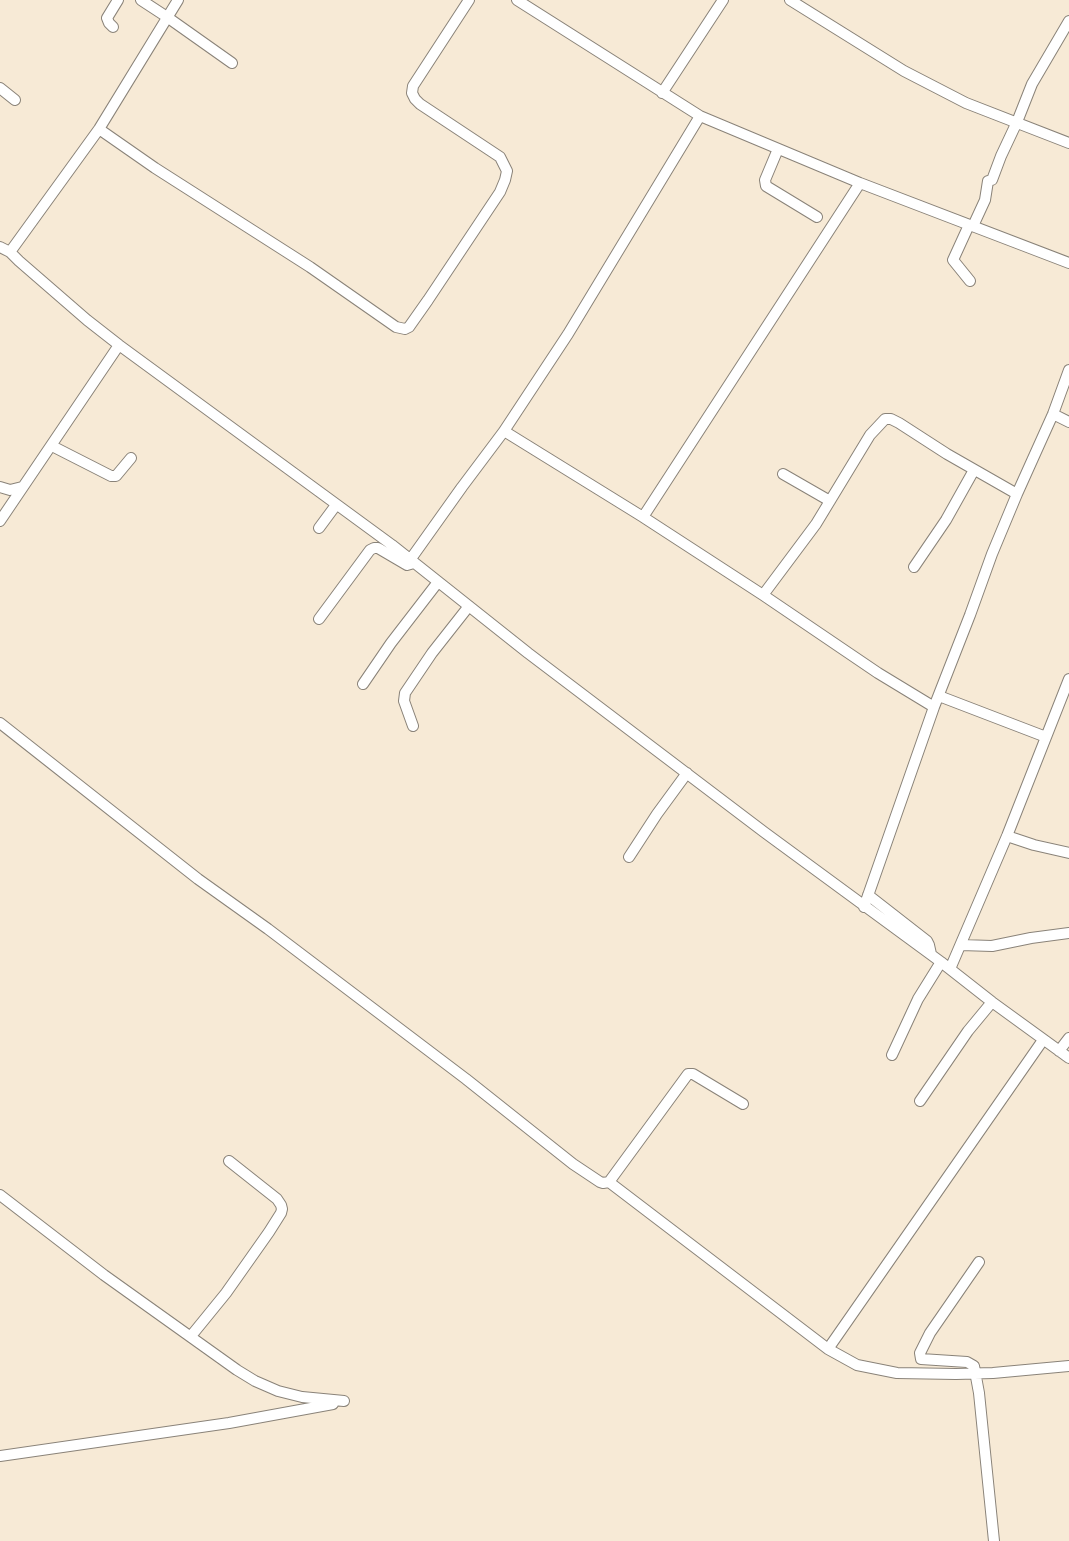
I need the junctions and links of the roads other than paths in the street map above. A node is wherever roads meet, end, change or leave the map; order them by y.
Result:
1 (118, 0) edge
2 (140, 0) edge
3 (178, 0) edge
4 (469, 0) edge
5 (517, 0) edge
6 (723, 0) edge
7 (790, 0) edge
8 (167, 17) junction
9 (1069, 22) edge
10 (113, 27) dead end
11 (232, 63) dead end
12 (0, 88) edge
13 (662, 93) junction
14 (15, 100) dead end
15 (700, 116) junction
16 (1017, 122) junction
17 (99, 129) junction
18 (1069, 143) edge
19 (778, 149) junction
20 (860, 183) junction
21 (817, 217) dead end
22 (971, 225) junction
23 (0, 247) edge
24 (10, 252) junction
25 (1069, 263) edge
26 (970, 281) dead end
27 (119, 345) junction
28 (1069, 370) edge
29 (1053, 414) junction
30 (1069, 422) edge
31 (504, 431) junction
32 (52, 446) junction
33 (131, 458) dead end
34 (974, 470) junction
35 (783, 474) dead end
36 (0, 487) edge
37 (22, 487) junction
38 (1017, 494) junction
39 (830, 500) junction
40 (336, 505) junction
41 (643, 517) junction
42 (0, 521) edge
43 (319, 528) dead end
44 (412, 561) junction
45 (914, 568) dead end
46 (438, 582) junction
47 (763, 595) junction
48 (469, 606) junction
49 (319, 619) dead end
50 (1069, 679) edge
51 (363, 684) dead end
52 (939, 696) junction
53 (934, 707) junction
54 (0, 723) edge
55 (413, 726) dead end
56 (1046, 737) junction
57 (687, 773) junction
58 (1007, 836) junction
59 (1069, 853) edge
60 (629, 857) dead end
61 (868, 895) junction
62 (864, 907) junction
63 (1069, 934) edge
64 (961, 945) junction
65 (931, 954) junction
66 (941, 962) junction
67 (950, 969) junction
68 (992, 1002) junction
69 (1069, 1038) edge
70 (1043, 1040) junction
71 (1059, 1051) junction
72 (892, 1055) dead end
73 (1069, 1058) edge
74 (920, 1101) dead end
75 (743, 1104) dead end
76 (229, 1161) dead end
77 (609, 1182) junction
78 (0, 1195) edge
79 (979, 1262) dead end
80 (191, 1336) junction
81 (828, 1349) junction
82 (1069, 1366) edge
83 (976, 1373) junction
84 (0, 1456) edge
85 (994, 1541) edge

1 - 10 street
2 - 8 street
3 - 8 street
4 - 17 street
5 - 13 street
6 - 13 street
7 - 16 street
8 - 11 street
8 - 17 street
9 - 16 street
12 - 14 street
13 - 15 street
15 - 19 street
15 - 31 street
16 - 18 street
16 - 22 street
17 - 24 street
19 - 20 street
19 - 21 street
20 - 22 street
20 - 41 street
22 - 25 street
22 - 26 street
23 - 24 street
24 - 27 street
27 - 32 street
27 - 40 street
28 - 29 street
29 - 30 street
29 - 38 street
31 - 41 street
31 - 44 street
32 - 33 street
32 - 37 street
34 - 38 street
34 - 39 street
34 - 45 street
35 - 39 street
36 - 37 street
37 - 42 street
38 - 52 street
39 - 47 street
40 - 43 street
40 - 44 street
41 - 47 street
44 - 46 street
44 - 49 street
46 - 48 street
46 - 51 street
47 - 53 street
48 - 55 street
48 - 57 street
50 - 56 street
52 - 53 street
52 - 56 street
53 - 61 street
54 - 77 street
56 - 58 street
57 - 60 street
57 - 62 street
58 - 59 street
58 - 64 street
61 - 62 street
61 - 65 street
62 - 65 street
63 - 64 street
64 - 67 street
65 - 66 street
66 - 67 street
66 - 72 street
67 - 68 street
68 - 70 street
68 - 74 street
69 - 71 street
70 - 71 street
70 - 81 street
71 - 73 street
75 - 77 street
76 - 80 street
77 - 81 street
78 - 80 street
79 - 83 street
80 - 84 street
81 - 83 street
82 - 83 street
83 - 85 street

